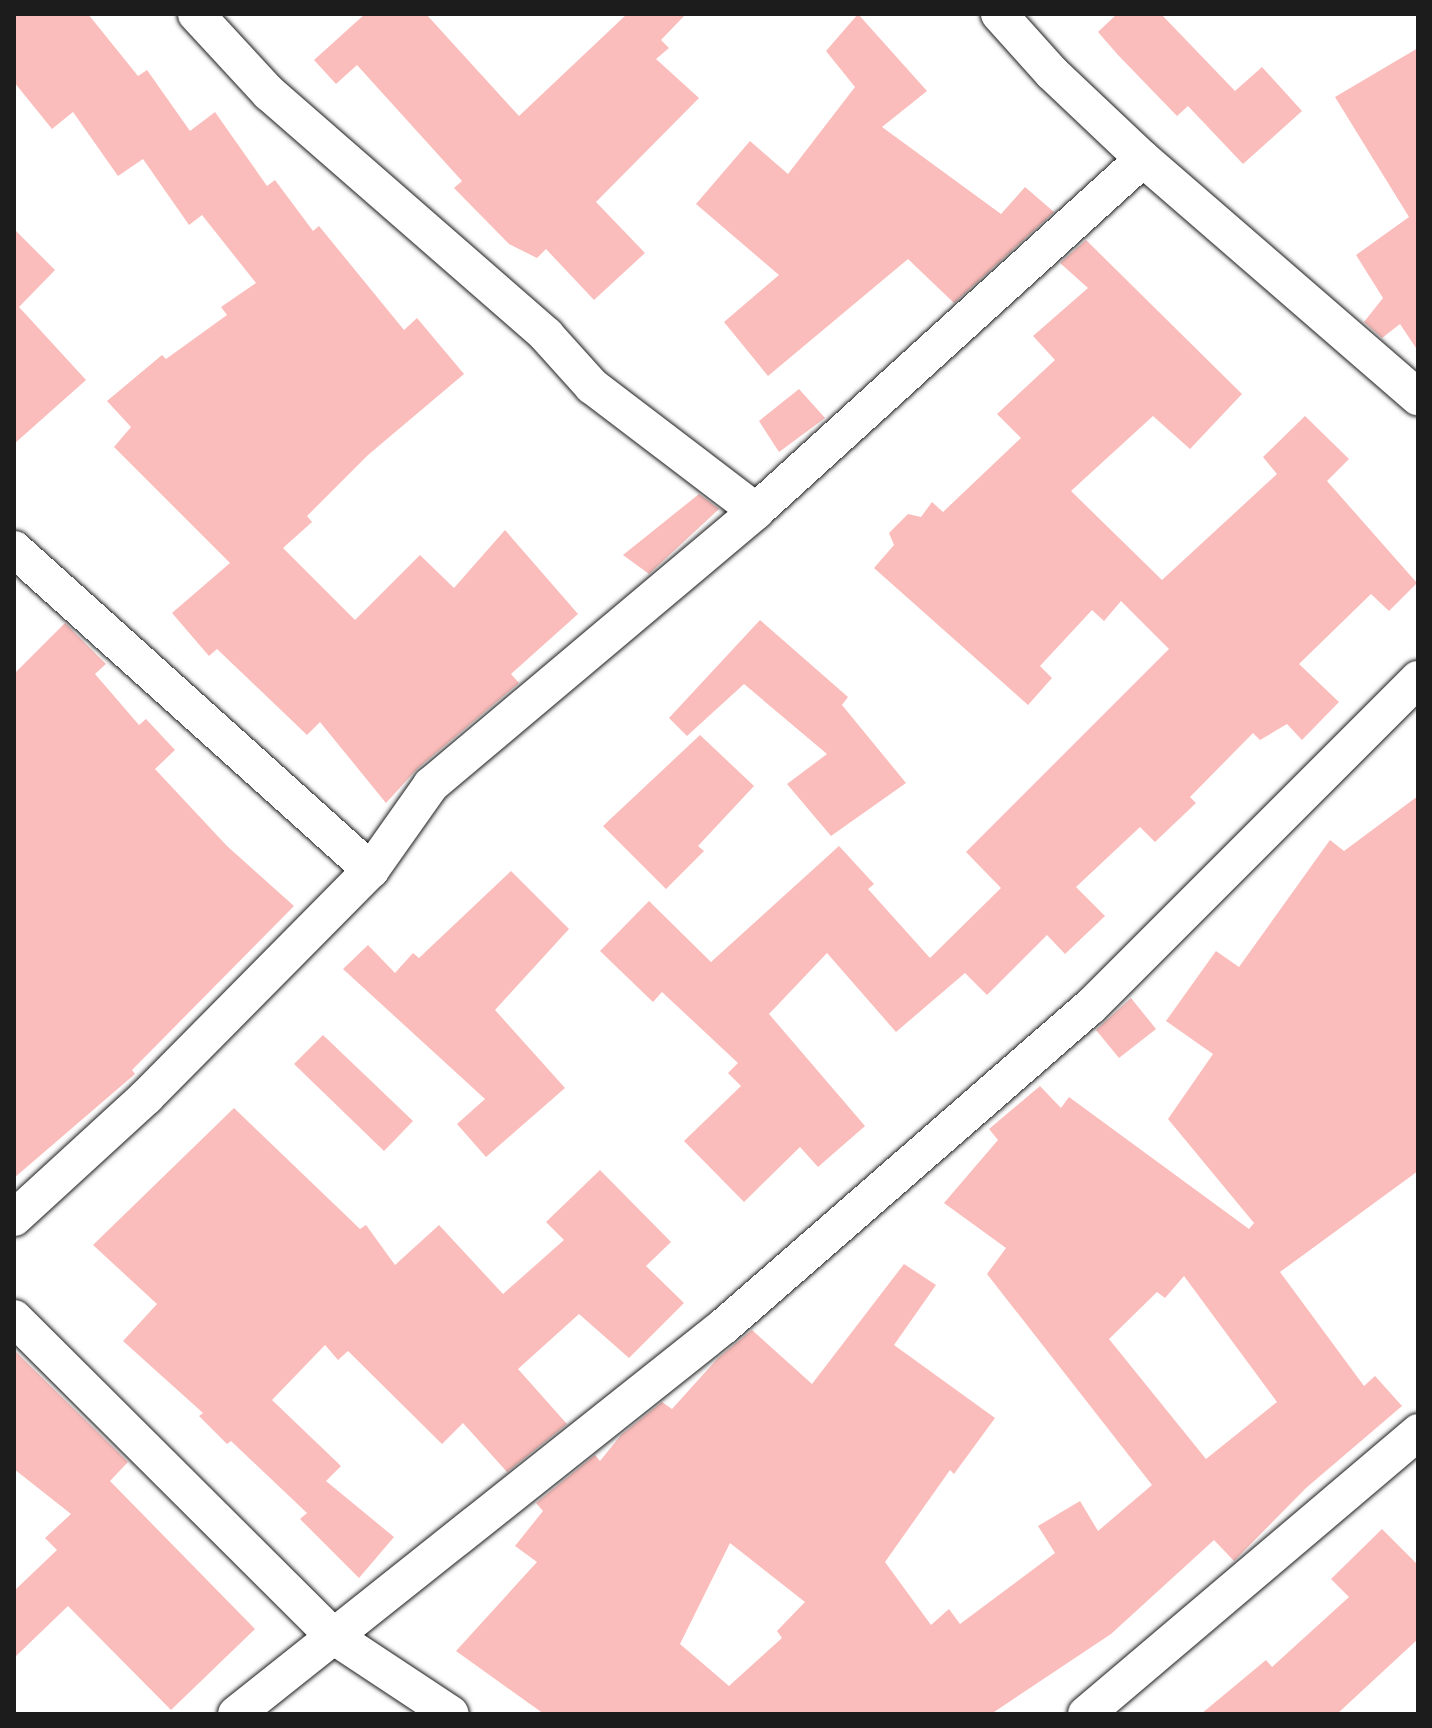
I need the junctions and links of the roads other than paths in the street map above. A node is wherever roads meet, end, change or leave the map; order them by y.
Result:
1 (196, 14) edge
2 (999, 14) edge
3 (1143, 159) junction
4 (1418, 397) edge
5 (756, 511) junction
6 (14, 549) edge
7 (1418, 679) edge
8 (371, 870) junction
9 (14, 1218) edge
10 (14, 1318) edge
11 (1418, 1432) edge
12 (333, 1636) junction
13 (236, 1714) edge
14 (451, 1714) edge
15 (1086, 1714) edge

1 - 5 street
2 - 3 street
3 - 4 street
3 - 5 street
5 - 8 street
6 - 8 street
7 - 12 street
8 - 9 street
10 - 12 street
11 - 15 street
12 - 13 street
12 - 14 street

